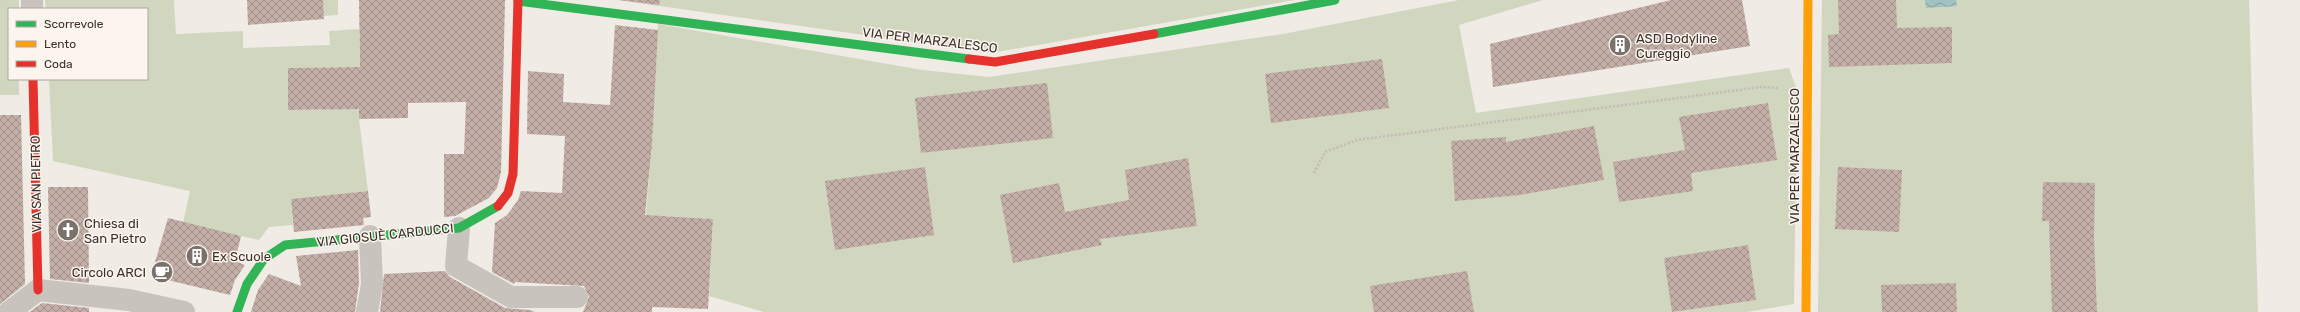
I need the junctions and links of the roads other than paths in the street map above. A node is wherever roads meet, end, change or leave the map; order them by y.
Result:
1 (1335, 0) edge
2 (1808, 0) edge
3 (518, 1) edge
4 (34, 80) edge
5 (459, 228) junction
6 (370, 236) junction
7 (38, 290) junction
8 (577, 297) dead end
9 (9, 312) edge
10 (184, 312) edge
11 (237, 312) edge
12 (367, 312) edge
13 (1806, 312) edge

1 - 3 street, VIA PER MARZALESCO
2 - 13 street, VIA PER MARZALESCO
3 - 5 street, VIA GIOSUÈ CARDUCCI
4 - 7 street, VIA SAN PIETRO
5 - 6 street, VIA GIOSUÈ CARDUCCI
5 - 8 street
6 - 11 street, VIA GIOSUÈ CARDUCCI
6 - 12 street
7 - 9 street
7 - 10 street

